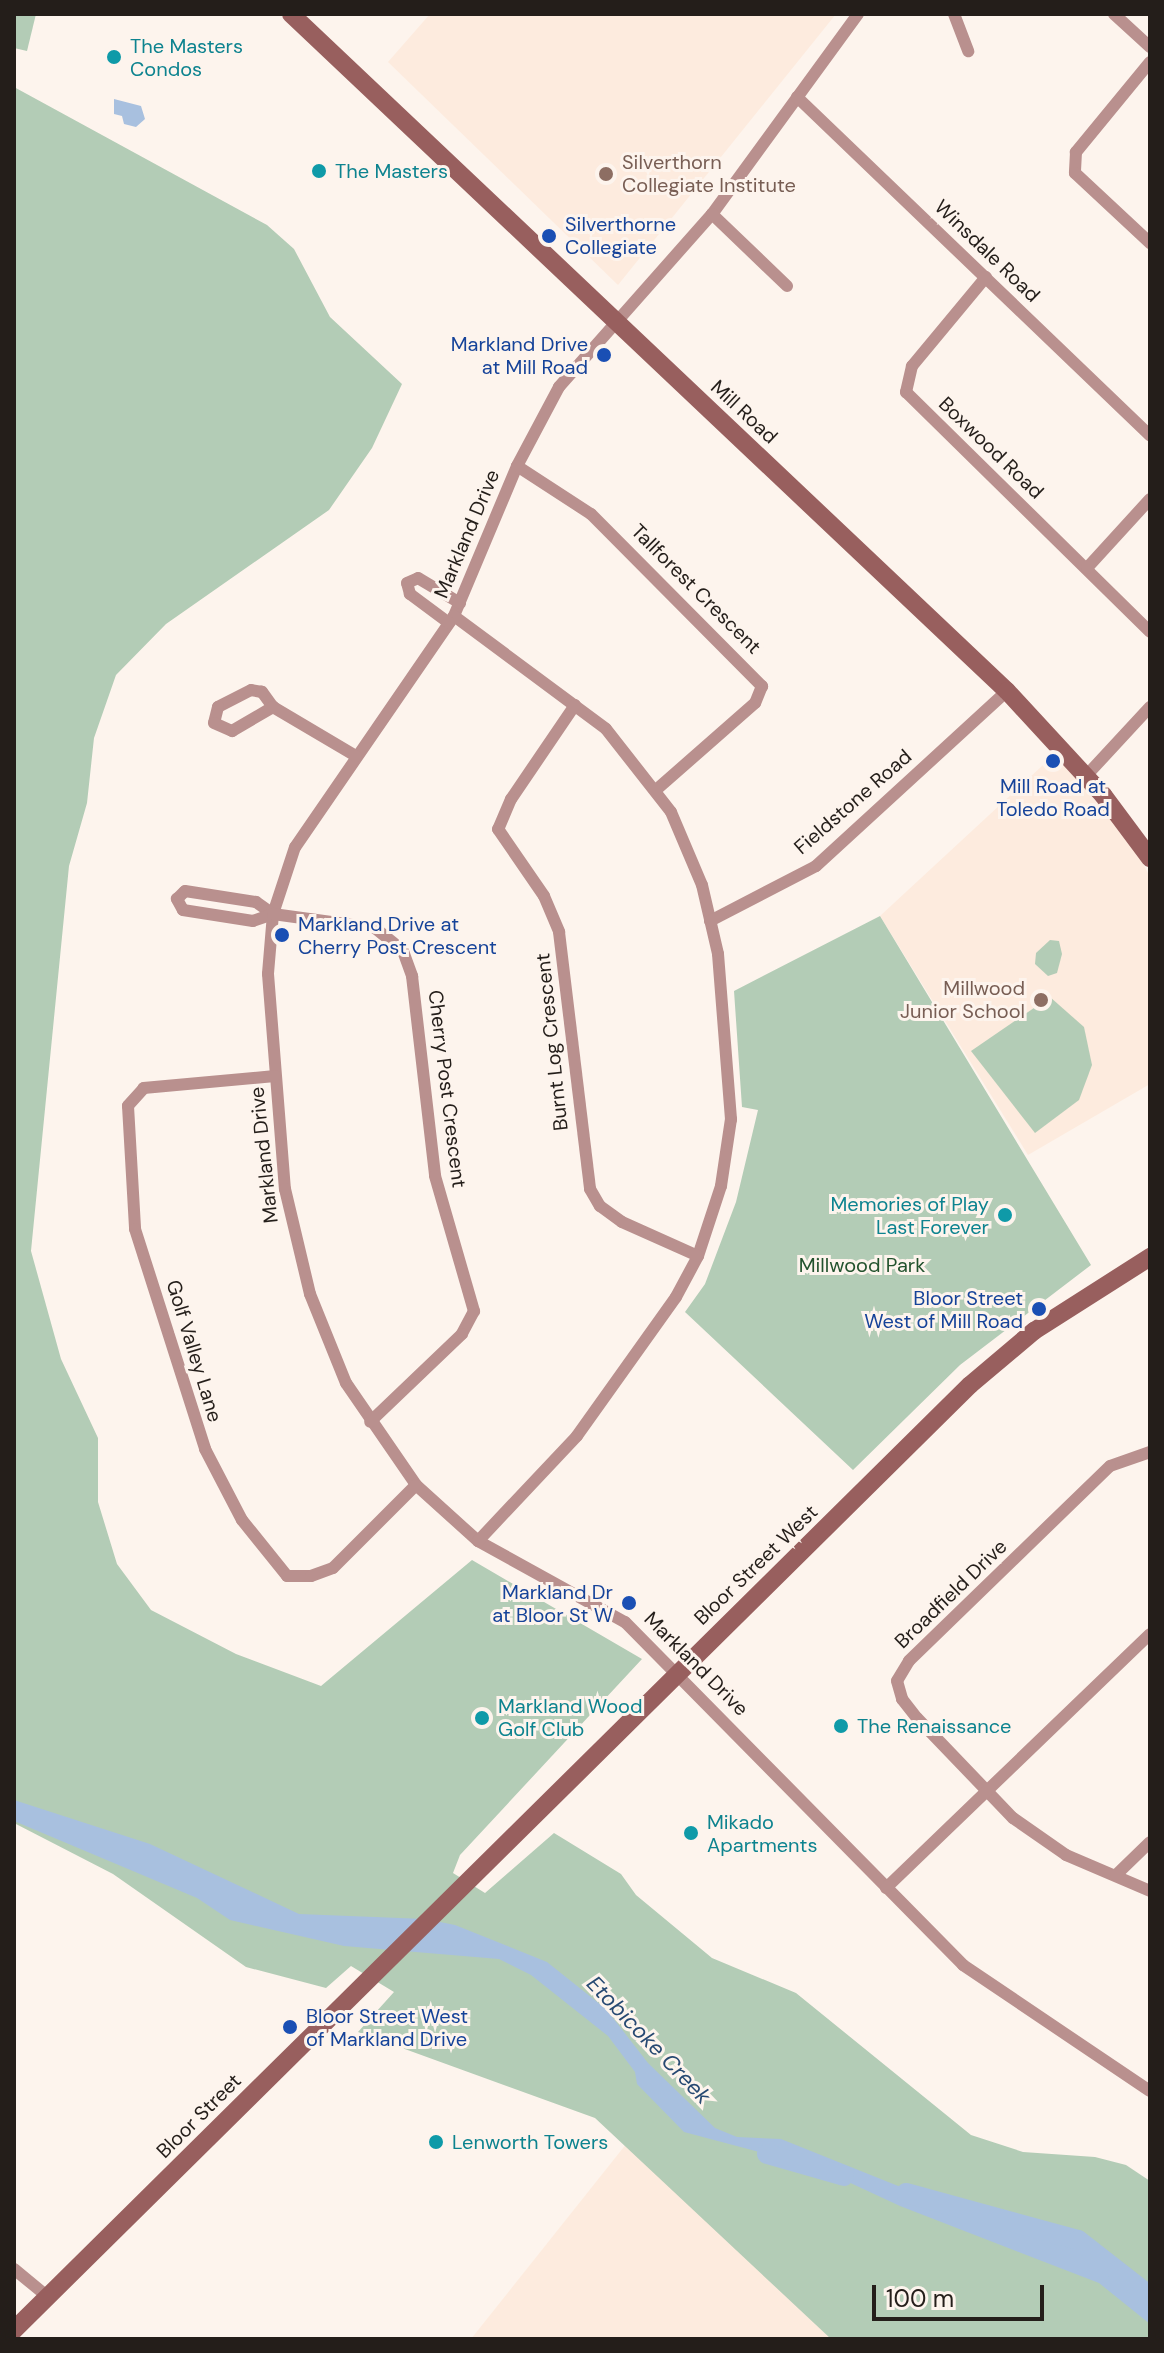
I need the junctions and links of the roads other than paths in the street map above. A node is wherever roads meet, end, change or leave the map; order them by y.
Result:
1 (291, 14) edge
2 (858, 14) edge
3 (954, 14) edge
4 (1114, 14) edge
5 (1150, 47) edge
6 (968, 51) dead end
7 (1150, 62) edge
8 (797, 97) junction
9 (712, 214) junction
10 (1150, 243) edge
11 (986, 277) junction
12 (787, 286) dead end
13 (616, 323) junction
14 (1150, 435) edge
15 (517, 466) junction
16 (1150, 499) edge
17 (1087, 568) junction
18 (455, 614) junction
19 (1150, 632) edge
20 (1007, 691) junction
21 (575, 705) junction
22 (273, 707) junction
23 (1150, 707) edge
24 (356, 756) junction
25 (1086, 776) junction
26 (657, 789) junction
27 (1150, 858) edge
28 (273, 914) junction
29 (710, 921) junction
30 (275, 1076) junction
31 (698, 1256) junction
32 (1150, 1257) edge
33 (370, 1422) junction
34 (1150, 1452) edge
35 (416, 1485) junction
36 (478, 1541) junction
37 (1150, 1634) edge
38 (676, 1672) junction
39 (985, 1789) junction
40 (1150, 1842) edge
41 (1116, 1875) junction
42 (886, 1888) junction
43 (1150, 1891) edge
44 (416, 1933) joint
45 (1150, 2091) edge
46 (14, 2269) edge
47 (48, 2297) junction
48 (14, 2330) edge

1 - 13 main road, Mill Road
2 - 8 street, Markland Drive
3 - 6 street
4 - 5 street
7 - 10 street
8 - 9 street, Markland Drive
8 - 11 street, Winsdale Road
9 - 12 street
9 - 13 street, Markland Drive
11 - 14 street, Winsdale Road
11 - 17 street, Boxwood Road
13 - 15 street, Markland Drive
13 - 20 main road, Mill Road
15 - 18 street, Markland Drive
15 - 26 street, Tallforest Crescent
16 - 17 street
17 - 19 street, Boxwood Road
18 - 21 street
18 - 24 street, Markland Drive
20 - 25 main road, Mill Road
20 - 29 street, Fieldstone Road
21 - 26 street
21 - 31 street, Burnt Log Crescent
22 - 22 street
22 - 24 street
23 - 25 street
24 - 28 street, Markland Drive
25 - 27 main road, Mill Road
26 - 29 street
28 - 28 street
28 - 30 street, Markland Drive
28 - 33 street, Cherry Post Crescent
29 - 31 street
30 - 33 street, Markland Drive
30 - 35 street, Golf Valley Lane
31 - 36 street
32 - 38 main road, Bloor Street West
33 - 35 street, Markland Drive
34 - 39 street, Broadfield Drive
35 - 36 street, Markland Drive
36 - 38 street, Markland Drive
37 - 39 street
38 - 42 street, Markland Drive
38 - 44 main road, Bloor Street West
39 - 41 street, Broadfield Drive
39 - 42 street
40 - 41 street
41 - 43 street, Broadfield Drive
42 - 45 street, Markland Drive
44 - 47 main road, Bloor Street
46 - 47 street
47 - 48 main road, Bloor Street

